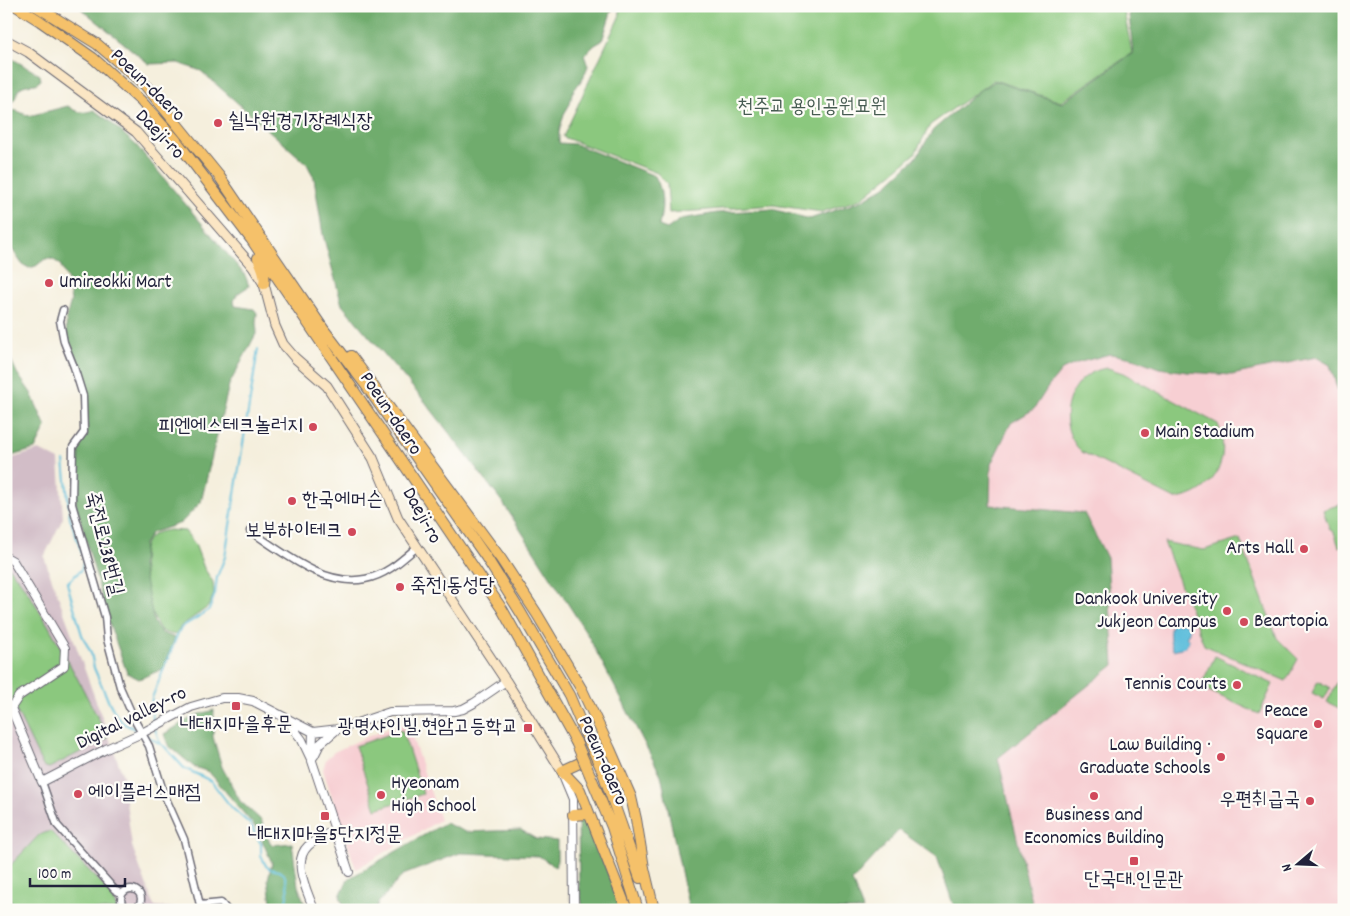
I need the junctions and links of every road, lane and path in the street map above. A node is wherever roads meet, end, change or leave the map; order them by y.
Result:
1 (16, 6) edge
2 (36, 6) edge
3 (6, 40) edge
4 (251, 239) junction
5 (264, 284) junction
6 (300, 295) junction
7 (63, 310) dead end
8 (250, 531) dead end
9 (417, 547) junction
10 (6, 557) edge
11 (506, 681) junction
12 (8, 706) edge
13 (285, 717) junction
14 (339, 729) junction
15 (312, 732) junction
16 (142, 733) junction
17 (610, 749) junction
18 (312, 760) junction
19 (562, 771) junction
20 (42, 782) junction
21 (589, 814) junction
22 (573, 815) junction
23 (335, 830) junction
24 (350, 872) dead end
25 (122, 894) dead end
26 (203, 907) edge
27 (227, 910) edge
28 (314, 910) edge
29 (574, 910) edge
30 (627, 910) edge
31 (638, 910) edge
32 (650, 910) edge
33 (654, 910) edge

1 - 4 highway, Poeun-daero
2 - 6 highway, Poeun-daero
3 - 5 main road, Daeji-ro
4 - 5 highway
4 - 31 highway, Poeun-daero, bridge
5 - 9 main road, Daeji-ro
6 - 17 highway
6 - 32 highway, Poeun-daero, bridge
7 - 16 street, 죽전로238번길
8 - 9 street
9 - 11 main road, Daeji-ro
10 - 12 street
11 - 14 street
11 - 19 main road, Daeji-ro
12 - 20 street
13 - 15 street, Digital valley-ro
13 - 16 street, Digital valley-ro
13 - 18 street
14 - 15 street
14 - 18 street
15 - 18 street
16 - 20 street, Digital valley-ro
16 - 26 street, 죽전로238번길
17 - 19 highway
17 - 33 highway
18 - 23 street
19 - 21 highway
19 - 22 street, Daeji-ro
20 - 25 street
21 - 22 highway
21 - 30 highway
22 - 29 street, Daeji-ro
23 - 24 street
23 - 28 street
26 - 27 street, 죽전로238번길

